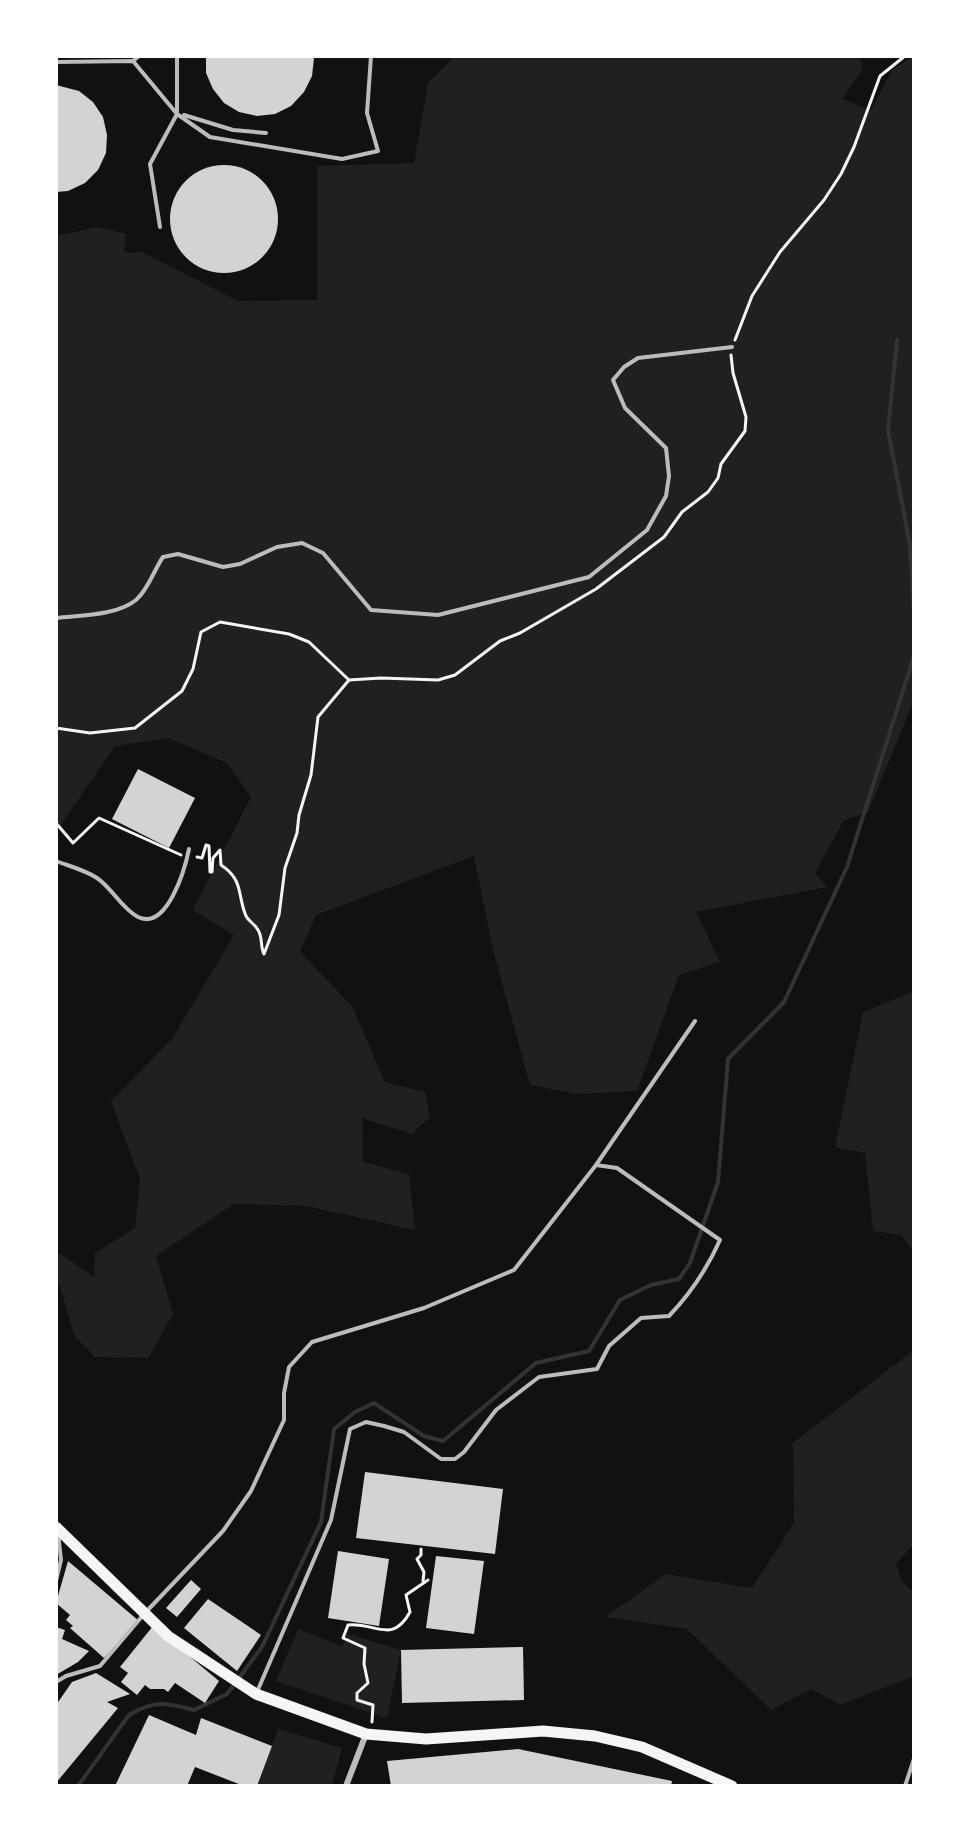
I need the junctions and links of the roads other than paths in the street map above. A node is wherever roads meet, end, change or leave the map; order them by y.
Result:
1 (139, 56) edge
2 (177, 56) edge
3 (371, 56) edge
4 (133, 61) junction
5 (56, 62) edge
6 (177, 114) junction
7 (266, 133) dead end
8 (160, 227) dead end
9 (732, 347) road end
10 (56, 618) edge
11 (189, 849) road end
12 (56, 861) edge
13 (695, 1021) dead end
14 (596, 1165) junction
15 (57, 1528) edge
16 (56, 1581) edge
17 (144, 1614) junction
18 (56, 1682) edge
19 (256, 1694) junction
20 (369, 1734) junction
21 (914, 1759) edge
22 (346, 1786) edge
23 (732, 1786) edge
24 (905, 1786) edge

1 - 4 lane
2 - 6 lane
3 - 6 lane
4 - 5 lane
4 - 6 lane
6 - 7 lane
6 - 8 lane
9 - 10 lane
11 - 12 lane
13 - 14 lane
14 - 17 lane
14 - 19 lane
15 - 16 lane
15 - 17 main road
17 - 18 lane
17 - 19 main road
19 - 20 main road
20 - 22 street
20 - 23 main road
21 - 24 lane

